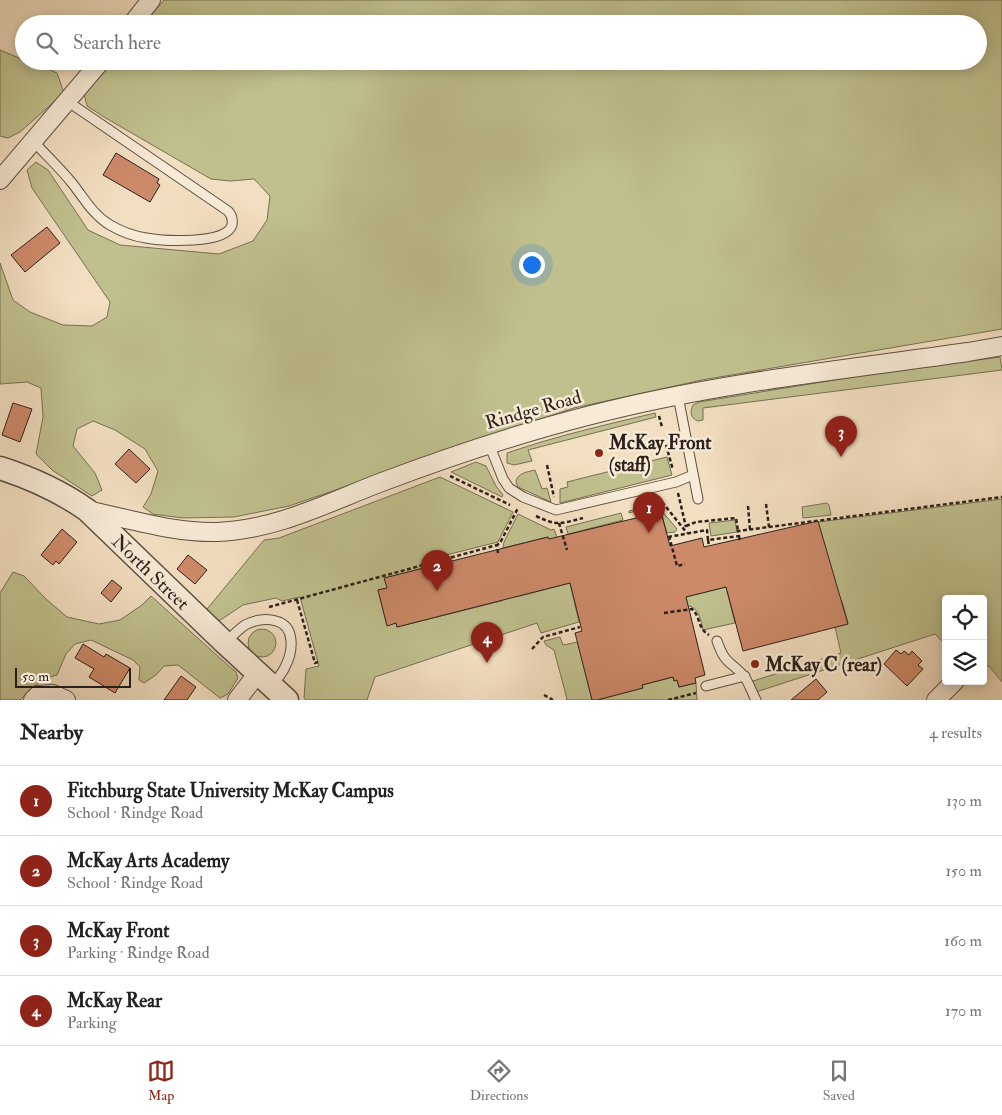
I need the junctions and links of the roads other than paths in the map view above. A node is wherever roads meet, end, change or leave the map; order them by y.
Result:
1 (151, 0) edge
2 (139, 15) edge
3 (93, 70) edge
4 (67, 101) junction
5 (33, 141) junction
6 (0, 180) edge
7 (1002, 346) edge
8 (678, 396) junction
9 (489, 444) junction
10 (0, 468) edge
11 (693, 474) junction
12 (698, 499) dead end
13 (87, 510) junction
14 (717, 641) road end
15 (225, 643) junction
16 (745, 676) junction
17 (951, 685) edge
18 (272, 686) edge
19 (706, 686) road end
20 (33, 700) edge
21 (66, 700) edge
22 (237, 700) edge
23 (756, 700) edge
24 (936, 700) edge

1 - 2 street
3 - 4 street
4 - 5 street
4 - 5 lane
5 - 6 street
7 - 8 street, Rindge Road
8 - 9 street, Rindge Road
8 - 11 lane
9 - 11 lane
9 - 13 street, Rindge Road
10 - 13 street, North Street
11 - 12 lane
13 - 15 street, North Street
14 - 16 lane
15 - 18 street, North Street
15 - 18 lane
16 - 19 lane
16 - 23 lane
17 - 24 street
18 - 22 street
20 - 21 street

